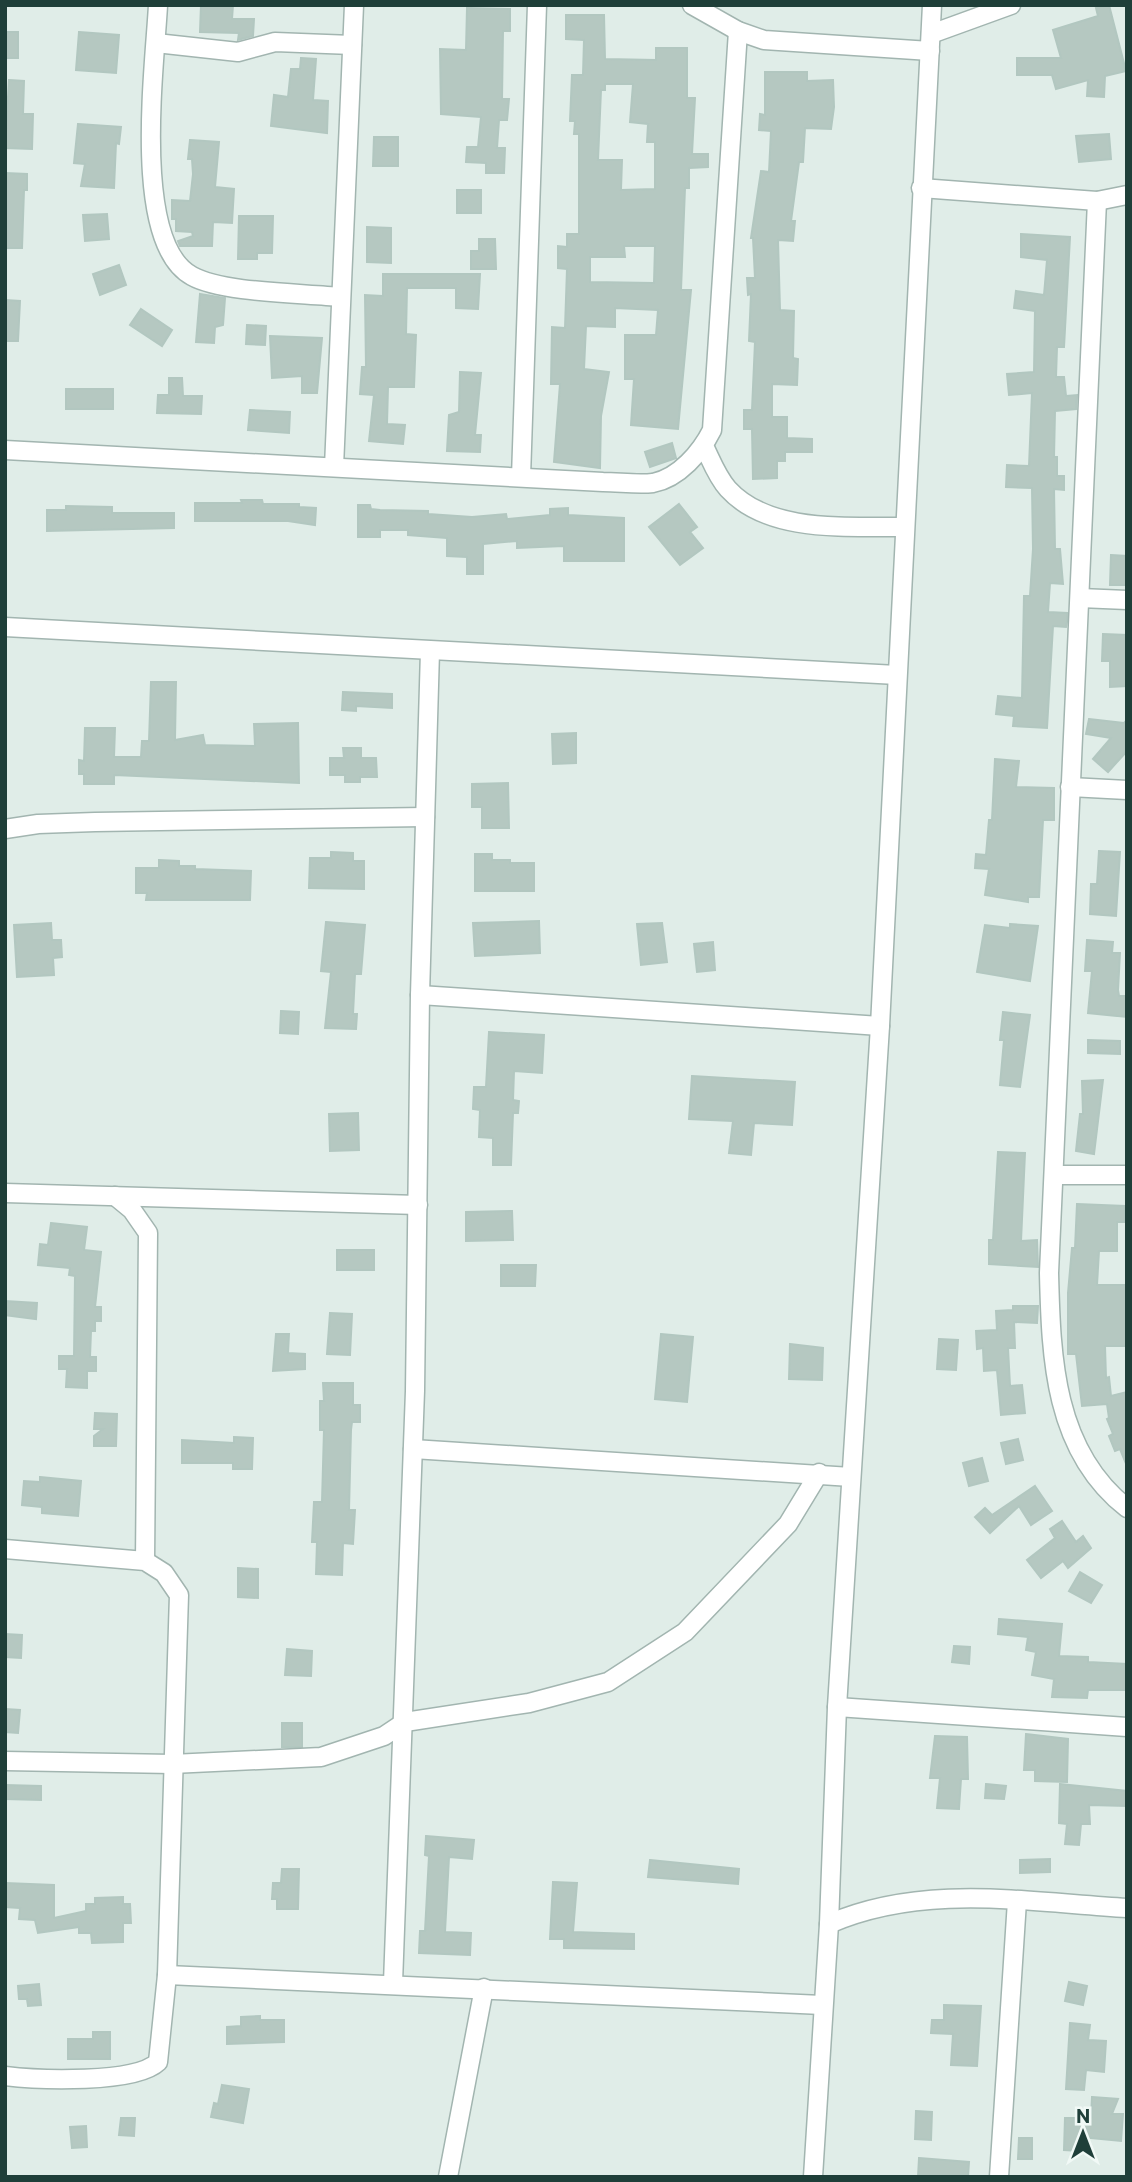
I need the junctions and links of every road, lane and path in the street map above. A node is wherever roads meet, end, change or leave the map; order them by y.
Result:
1 (158, 5) edge
2 (354, 5) edge
3 (537, 5) edge
4 (692, 5) edge
5 (932, 5) edge
6 (1011, 5) edge
7 (738, 31) junction
8 (931, 42) junction
9 (156, 43) junction
10 (352, 45) junction
11 (921, 188) junction
12 (1127, 195) edge
13 (1097, 201) junction
14 (340, 297) junction
15 (704, 446) junction
16 (5, 450) edge
17 (334, 467) junction
18 (521, 477) junction
19 (904, 527) junction
20 (1080, 598) junction
21 (1127, 600) edge
22 (5, 627) edge
23 (430, 651) junction
24 (897, 675) junction
25 (1070, 787) junction
26 (1127, 790) edge
27 (425, 817) junction
28 (5, 830) edge
29 (420, 995) junction
30 (880, 1026) junction
31 (1054, 1175) junction
32 (1127, 1175) edge
33 (5, 1193) edge
34 (114, 1196) junction
35 (418, 1205) junction
36 (413, 1449) junction
37 (819, 1473) junction
38 (851, 1477) junction
39 (1127, 1508) edge
40 (5, 1549) edge
41 (145, 1561) junction
42 (837, 1707) junction
43 (405, 1721) junction
44 (1127, 1727) edge
45 (5, 1761) edge
46 (172, 1764) junction
47 (1017, 1901) junction
48 (1127, 1908) edge
49 (829, 1924) junction
50 (167, 1975) junction
51 (393, 1983) junction
52 (485, 1988) junction
53 (822, 2005) junction
54 (5, 2076) edge
55 (447, 2177) edge
56 (813, 2177) edge
57 (999, 2177) edge

1 - 9 street
2 - 10 street
3 - 18 street
4 - 7 street
5 - 8 street
6 - 8 street
7 - 8 street
7 - 15 street
8 - 11 street
9 - 10 street
9 - 14 street
10 - 14 street
11 - 13 street
11 - 19 street
12 - 13 street
13 - 20 street
14 - 17 street
15 - 18 street
15 - 19 street
16 - 17 street
17 - 18 street
19 - 24 street
20 - 21 street
20 - 25 street
22 - 23 street
23 - 24 street
23 - 27 street
24 - 30 street
25 - 26 street
25 - 31 street
27 - 28 street
27 - 29 street
29 - 30 street
29 - 35 street
30 - 38 street
31 - 32 street
31 - 39 street
33 - 34 street
34 - 35 street
34 - 41 street
35 - 36 street
36 - 37 street
36 - 43 street
37 - 38 street
37 - 43 street
38 - 42 street
40 - 41 street
41 - 46 street
42 - 44 street
42 - 49 street
43 - 46 street
43 - 51 street
45 - 46 street
46 - 50 street
47 - 48 street
47 - 49 street
47 - 57 street
49 - 53 street
50 - 51 street
50 - 54 street
51 - 52 street
52 - 53 street
52 - 55 street
53 - 56 street

